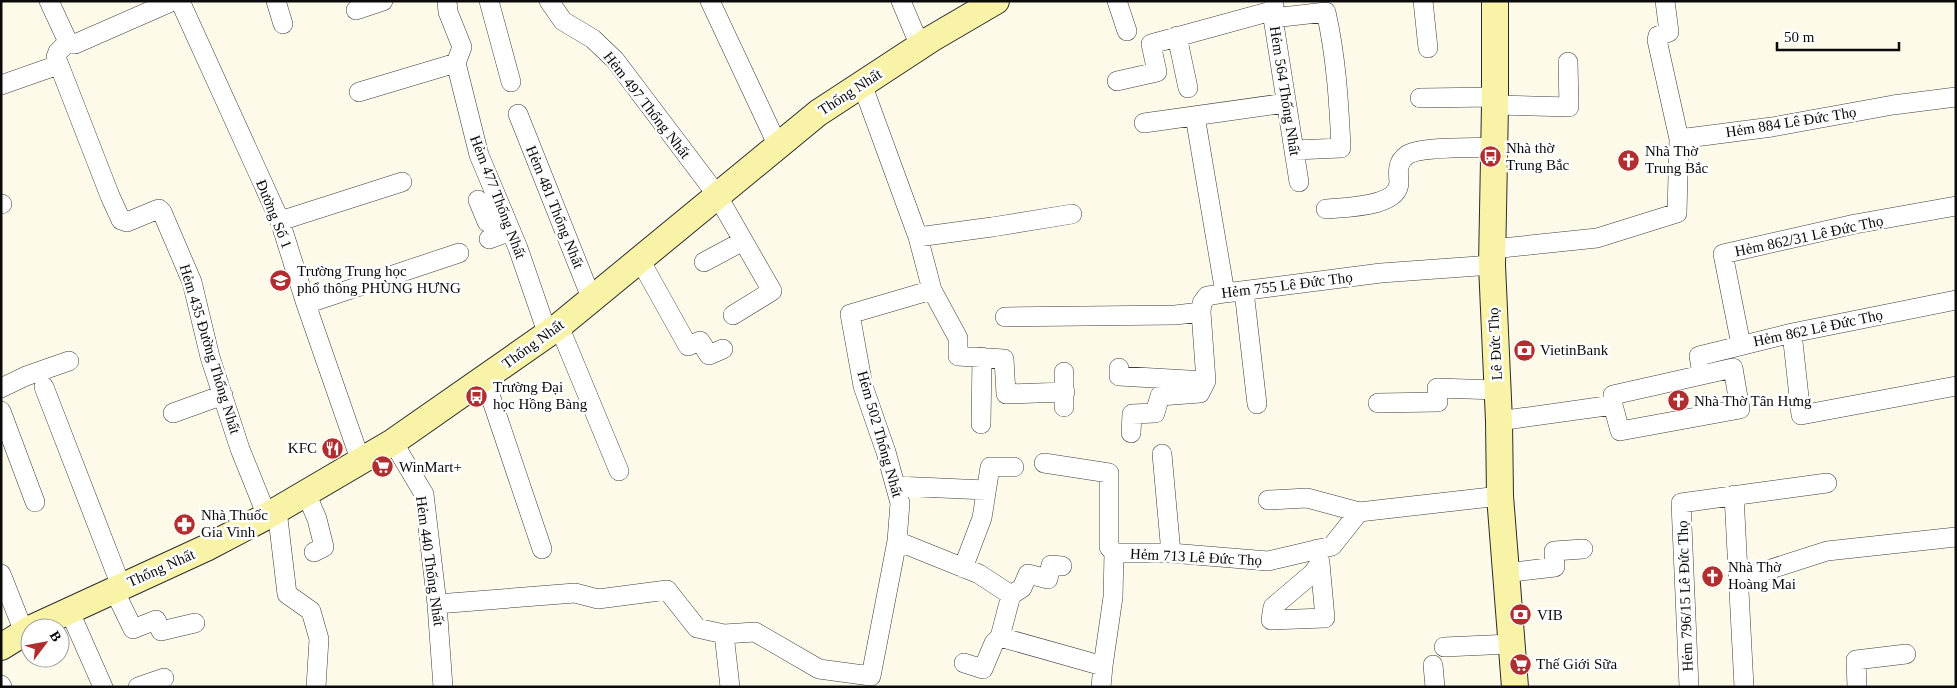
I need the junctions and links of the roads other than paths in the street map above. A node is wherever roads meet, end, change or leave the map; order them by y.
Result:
1 (49, 1) edge
2 (174, 1) edge
3 (180, 1) edge
4 (276, 1) edge
5 (383, 1) edge
6 (447, 1) edge
7 (489, 1) edge
8 (549, 1) edge
9 (710, 1) edge
10 (901, 1) edge
11 (996, 1) edge
12 (1116, 1) edge
13 (1423, 1) edge
14 (1495, 1) edge
15 (1665, 1) edge
16 (356, 10) dead end
17 (1274, 10) edge
18 (283, 24) dead end
19 (1127, 31) dead end
20 (1177, 36) junction
21 (68, 42) junction
22 (920, 46) junction
23 (1428, 48) dead end
24 (1568, 62) dead end
25 (456, 63) junction
26 (58, 64) junction
27 (1118, 81) dead end
28 (512, 82) dead end
29 (862, 84) junction
30 (1, 85) edge
31 (1188, 88) dead end
32 (359, 92) dead end
33 (1956, 97) edge
34 (1420, 98) dead end
35 (1495, 101) junction
36 (1286, 103) junction
37 (518, 114) dead end
38 (1195, 116) junction
39 (1144, 123) dead end
40 (1679, 139) junction
41 (778, 146) junction
42 (1494, 147) junction
43 (1294, 150) junction
44 (402, 182) dead end
45 (1299, 182) dead end
46 (717, 195) junction
47 (478, 200) dead end
48 (1956, 206) edge
49 (1326, 209) dead end
50 (1072, 214) dead end
51 (280, 221) junction
52 (507, 223) junction
53 (918, 237) junction
54 (489, 239) dead end
55 (743, 241) junction
56 (459, 254) dead end
57 (1492, 257) junction
58 (640, 260) junction
59 (704, 262) dead end
60 (932, 290) junction
61 (1244, 290) junction
62 (1225, 293) junction
63 (592, 300) junction
64 (1956, 300) edge
65 (306, 304) junction
66 (1201, 312) junction
67 (733, 315) dead end
68 (1005, 317) dead end
69 (554, 330) junction
70 (1792, 333) junction
71 (1741, 345) junction
72 (722, 349) dead end
73 (982, 357) junction
74 (69, 361) dead end
75 (1119, 368) dead end
76 (1064, 372) dead end
77 (1702, 374) junction
78 (485, 380) junction
79 (1206, 381) junction
80 (1956, 386) edge
81 (44, 387) dead end
82 (1, 388) edge
83 (1497, 390) junction
84 (223, 395) junction
85 (1378, 403) dead end
86 (1257, 404) dead end
87 (1612, 405) junction
88 (1, 411) edge
89 (173, 413) dead end
90 (1499, 421) junction
91 (981, 424) dead end
92 (1131, 433) dead end
93 (393, 442) junction
94 (1162, 454) dead end
95 (361, 462) junction
96 (1044, 463) dead end
97 (1014, 467) dead end
98 (619, 471) dead end
99 (1827, 483) dead end
100 (896, 486) junction
101 (986, 490) junction
102 (306, 493) junction
103 (1734, 494) junction
104 (1500, 496) junction
105 (1268, 500) dead end
106 (35, 502) dead end
107 (1358, 512) junction
108 (272, 513) junction
109 (1956, 537) edge
110 (897, 541) junction
111 (542, 549) dead end
112 (1582, 549) dead end
113 (314, 552) dead end
114 (1114, 553) junction
115 (1171, 553) junction
116 (1062, 566) dead end
117 (963, 568) junction
118 (1505, 573) junction
119 (1, 574) edge
120 (1740, 579) junction
121 (118, 588) junction
122 (1011, 596) junction
123 (438, 604) junction
124 (69, 610) junction
125 (23, 618) edge
126 (53, 618) edge
127 (195, 624) dead end
128 (724, 634) junction
129 (20, 635) edge
130 (1000, 637) junction
131 (1511, 644) junction
132 (1, 647) edge
133 (1444, 647) dead end
134 (1906, 654) dead end
135 (964, 663) dead end
136 (1432, 665) dead end
137 (1103, 666) junction
138 (164, 678) dead end
139 (103, 687) edge
140 (138, 687) edge
141 (316, 687) edge
142 (443, 687) edge
143 (730, 687) edge
144 (1101, 687) edge
145 (1435, 687) edge
146 (1515, 687) edge
147 (1689, 687) edge
148 (1744, 687) edge
149 (1857, 687) edge

1 - 21 street
2 - 21 street
3 - 51 street, Đường Số 1
4 - 18 street
5 - 16 street
6 - 25 street, Hẻm 477 Thống Nhất
7 - 28 street
8 - 46 street, Hẻm 497 Thống Nhất
9 - 41 street
10 - 22 street
11 - 22 main road, Thống Nhất
12 - 19 street
13 - 23 street
14 - 35 main road, Lê Đức Thọ
15 - 40 street
17 - 20 street
17 - 36 street, Hẻm 564 Thống Nhất
17 - 43 street
20 - 27 street
20 - 31 street
21 - 26 street
22 - 29 main road, Thống Nhất
24 - 35 street
25 - 32 street
25 - 52 street, Hẻm 477 Thống Nhất
26 - 30 street
26 - 84 street, Hẻm 435 Đường Thống Nhất
29 - 41 main road, Thống Nhất
29 - 53 street
33 - 40 street, Hẻm 884 Lê Đức Thọ
34 - 35 street
35 - 42 main road, Lê Đức Thọ
36 - 38 street
36 - 43 street, Hẻm 564 Thống Nhất
37 - 63 street, Hẻm 481 Thống Nhất
38 - 39 street
38 - 62 street
40 - 57 street
41 - 46 main road, Thống Nhất
42 - 49 street
42 - 57 main road, Lê Đức Thọ
43 - 45 street, Hẻm 564 Thống Nhất
44 - 51 street
46 - 55 street, Hẻm 497 Thống Nhất
46 - 58 main road, Thống Nhất
47 - 52 street
48 - 71 street, Hẻm 862/31 Lê Đức Thọ
50 - 53 street
51 - 65 street, Đường Số 1
52 - 54 street
52 - 69 street, Hẻm 477 Thống Nhất
53 - 60 street
55 - 59 street
55 - 67 street, Hẻm 497 Thống Nhất
56 - 65 street
57 - 61 street, Hẻm 755 Lê Đức Thọ
57 - 83 main road, Lê Đức Thọ
58 - 63 main road, Thống Nhất
58 - 72 street
60 - 73 street
60 - 100 street, Hẻm 502 Thống Nhất
61 - 62 street, Hẻm 755 Lê Đức Thọ
61 - 86 street
62 - 66 street, Hẻm 755 Lê Đức Thọ
63 - 69 main road, Thống Nhất
64 - 70 street, Hẻm 862 Lê Đức Thọ
65 - 95 street, Đường Số 1
66 - 68 street
66 - 79 street
69 - 78 main road, Thống Nhất
69 - 98 street, Hẻm 477 Thống Nhất
70 - 71 street, Hẻm 862 Lê Đức Thọ
70 - 80 street
71 - 77 street, Hẻm 862 Lê Đức Thọ
73 - 76 street
73 - 91 street
74 - 82 street
75 - 79 street
77 - 87 street
77 - 87 street
78 - 93 main road, Thống Nhất
78 - 111 street
79 - 92 street
81 - 121 street
83 - 85 street
83 - 90 main road, Lê Đức Thọ
84 - 89 street
84 - 108 street, Hẻm 435 Đường Thống Nhất
87 - 90 street
88 - 106 street
90 - 104 main road, Lê Đức Thọ
93 - 95 main road, Thống Nhất
93 - 123 street, Hẻm 440 Thống Nhất
94 - 115 street
95 - 102 main road, Thống Nhất
96 - 114 street
97 - 101 street
99 - 103 street, Hẻm 796/15 Lê Đức Thọ
100 - 101 street
100 - 110 street, Hẻm 502 Thống Nhất
101 - 117 street
102 - 108 main road, Thống Nhất
102 - 113 street
103 - 120 street
103 - 147 street, Hẻm 796/15 Lê Đức Thọ
104 - 107 street
104 - 118 main road, Lê Đức Thọ
105 - 107 street
107 - 115 street, Hẻm 713 Lê Đức Thọ
108 - 121 main road, Thống Nhất
108 - 141 street, Hẻm 435 Đường Thống Nhất
109 - 120 street
110 - 117 street
110 - 128 street, Hẻm 502 Thống Nhất
112 - 118 street
114 - 115 street, Hẻm 713 Lê Đức Thọ
114 - 137 street, Hẻm 713 Lê Đức Thọ
116 - 122 street
117 - 122 street
118 - 131 main road, Lê Đức Thọ
119 - 125 street
120 - 148 street
121 - 124 main road, Thống Nhất
121 - 127 street
122 - 130 street
123 - 128 street
123 - 142 street, Hẻm 440 Thống Nhất
124 - 126 main road, Thống Nhất
124 - 139 street
128 - 143 street
129 - 132 main road, Thống Nhất
130 - 135 street
130 - 137 street
131 - 133 street
131 - 146 main road, Lê Đức Thọ
134 - 149 street
136 - 145 street
137 - 144 street, Hẻm 713 Lê Đức Thọ
138 - 140 street

